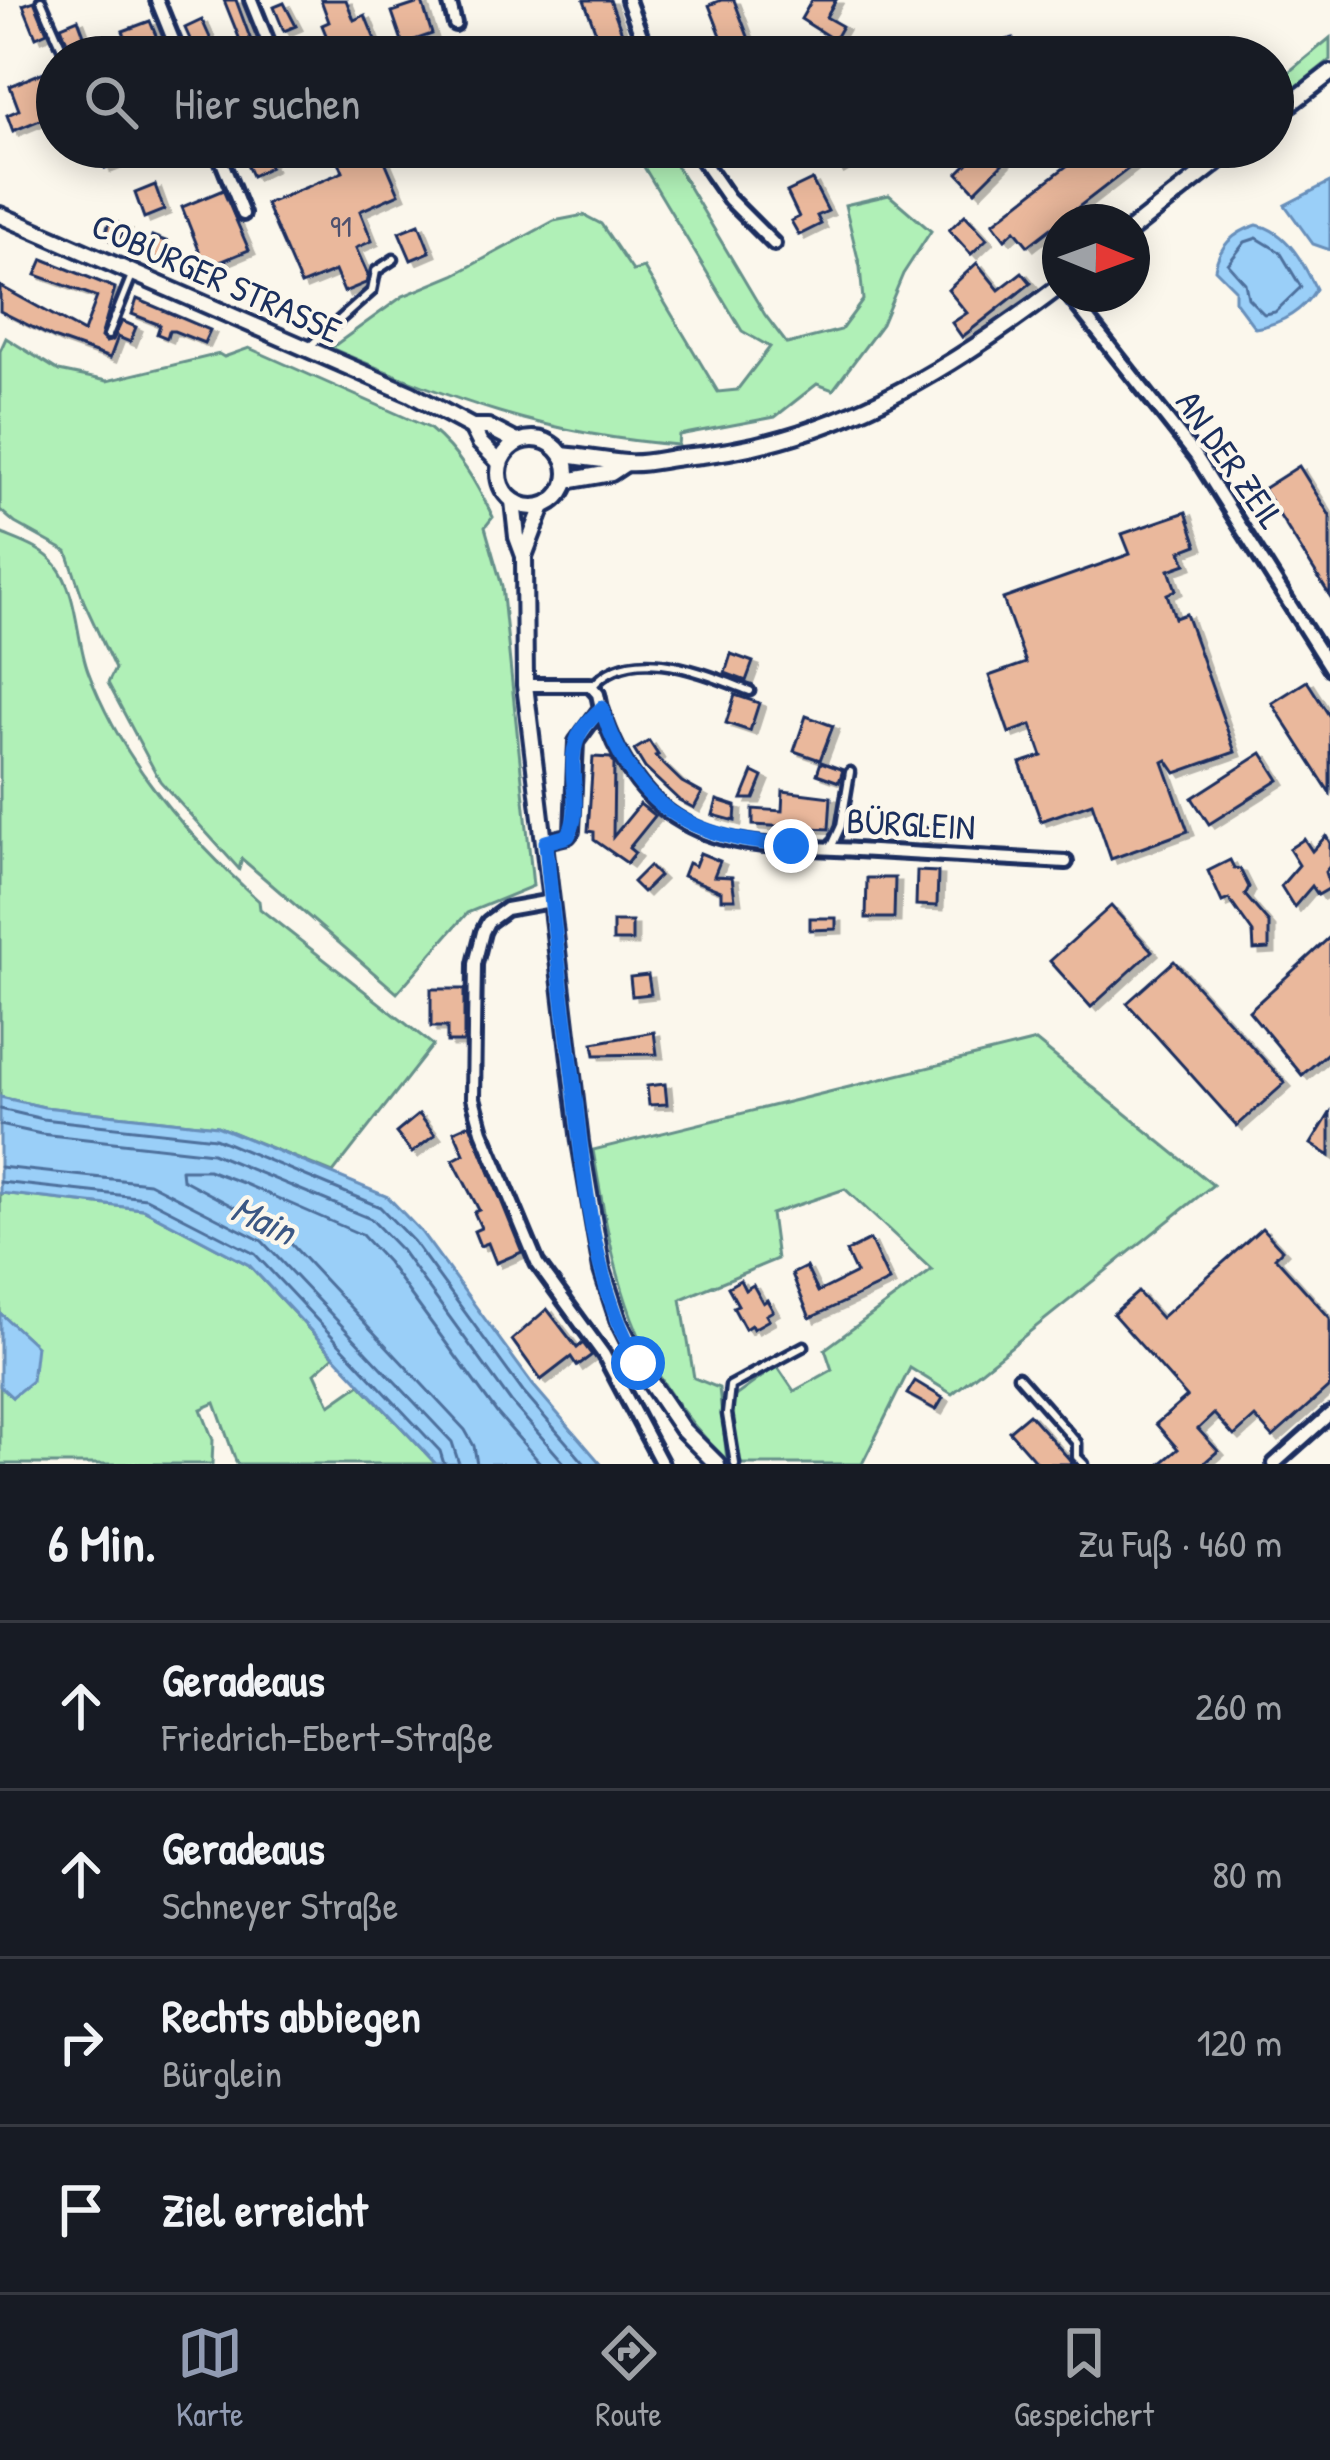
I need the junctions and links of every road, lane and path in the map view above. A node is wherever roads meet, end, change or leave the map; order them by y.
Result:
1 (41, 0) edge
2 (157, 0) edge
3 (251, 0) edge
4 (449, 0) edge
5 (628, 0) edge
6 (455, 24) dead end
7 (57, 36) edge
8 (172, 36) edge
9 (266, 36) edge
10 (641, 36) edge
11 (1330, 73) edge
12 (1294, 101) edge
13 (224, 168) edge
14 (708, 168) edge
15 (1209, 168) edge
16 (0, 214) edge
17 (243, 214) dead end
18 (1150, 215) edge
19 (774, 244) dead end
20 (394, 259) dead end
21 (133, 273) junction
22 (1042, 300) edge
23 (1082, 312) edge
24 (108, 335) dead end
25 (308, 349) junction
26 (472, 427) junction
27 (520, 441) junction
28 (562, 455) junction
29 (626, 463) junction
30 (500, 464) junction
31 (566, 481) junction
32 (513, 501) junction
33 (543, 506) junction
34 (524, 556) junction
35 (1330, 668) edge
36 (525, 685) junction
37 (592, 687) junction
38 (750, 692) dead end
39 (602, 708) junction
40 (850, 772) dead end
41 (546, 842) junction
42 (831, 848) junction
43 (1066, 862) dead end
44 (550, 902) junction
45 (804, 1346) dead end
46 (1018, 1376) dead end
47 (1330, 1414) edge
48 (1280, 1462) edge
49 (662, 1464) edge
50 (718, 1464) edge
51 (735, 1464) edge
52 (1084, 1464) edge

1 - 7 lane
2 - 8 street
3 - 9 street
4 - 6 street
5 - 10 street
11 - 12 street
13 - 17 street
14 - 19 street
15 - 18 street
16 - 21 street, COBURGER STRASSE
20 - 25 lane
21 - 24 lane
21 - 25 street, COBURGER STRASSE
22 - 29 street
23 - 35 street, AN DER ZEIL
25 - 26 street, COBURGER STRASSE
26 - 27 street
26 - 30 street
27 - 28 street
27 - 30 street
28 - 29 street
28 - 31 street
29 - 31 street
30 - 32 street
31 - 33 street
32 - 33 street
32 - 34 street
33 - 34 street
34 - 36 street
36 - 37 street
36 - 41 street
37 - 38 lane
37 - 39 street, BÜRGLEIN
39 - 41 street
39 - 42 street, BÜRGLEIN
40 - 42 lane
41 - 44 street
42 - 43 street, BÜRGLEIN
44 - 49 street
44 - 50 street
45 - 51 lane
46 - 52 lane
47 - 48 street

